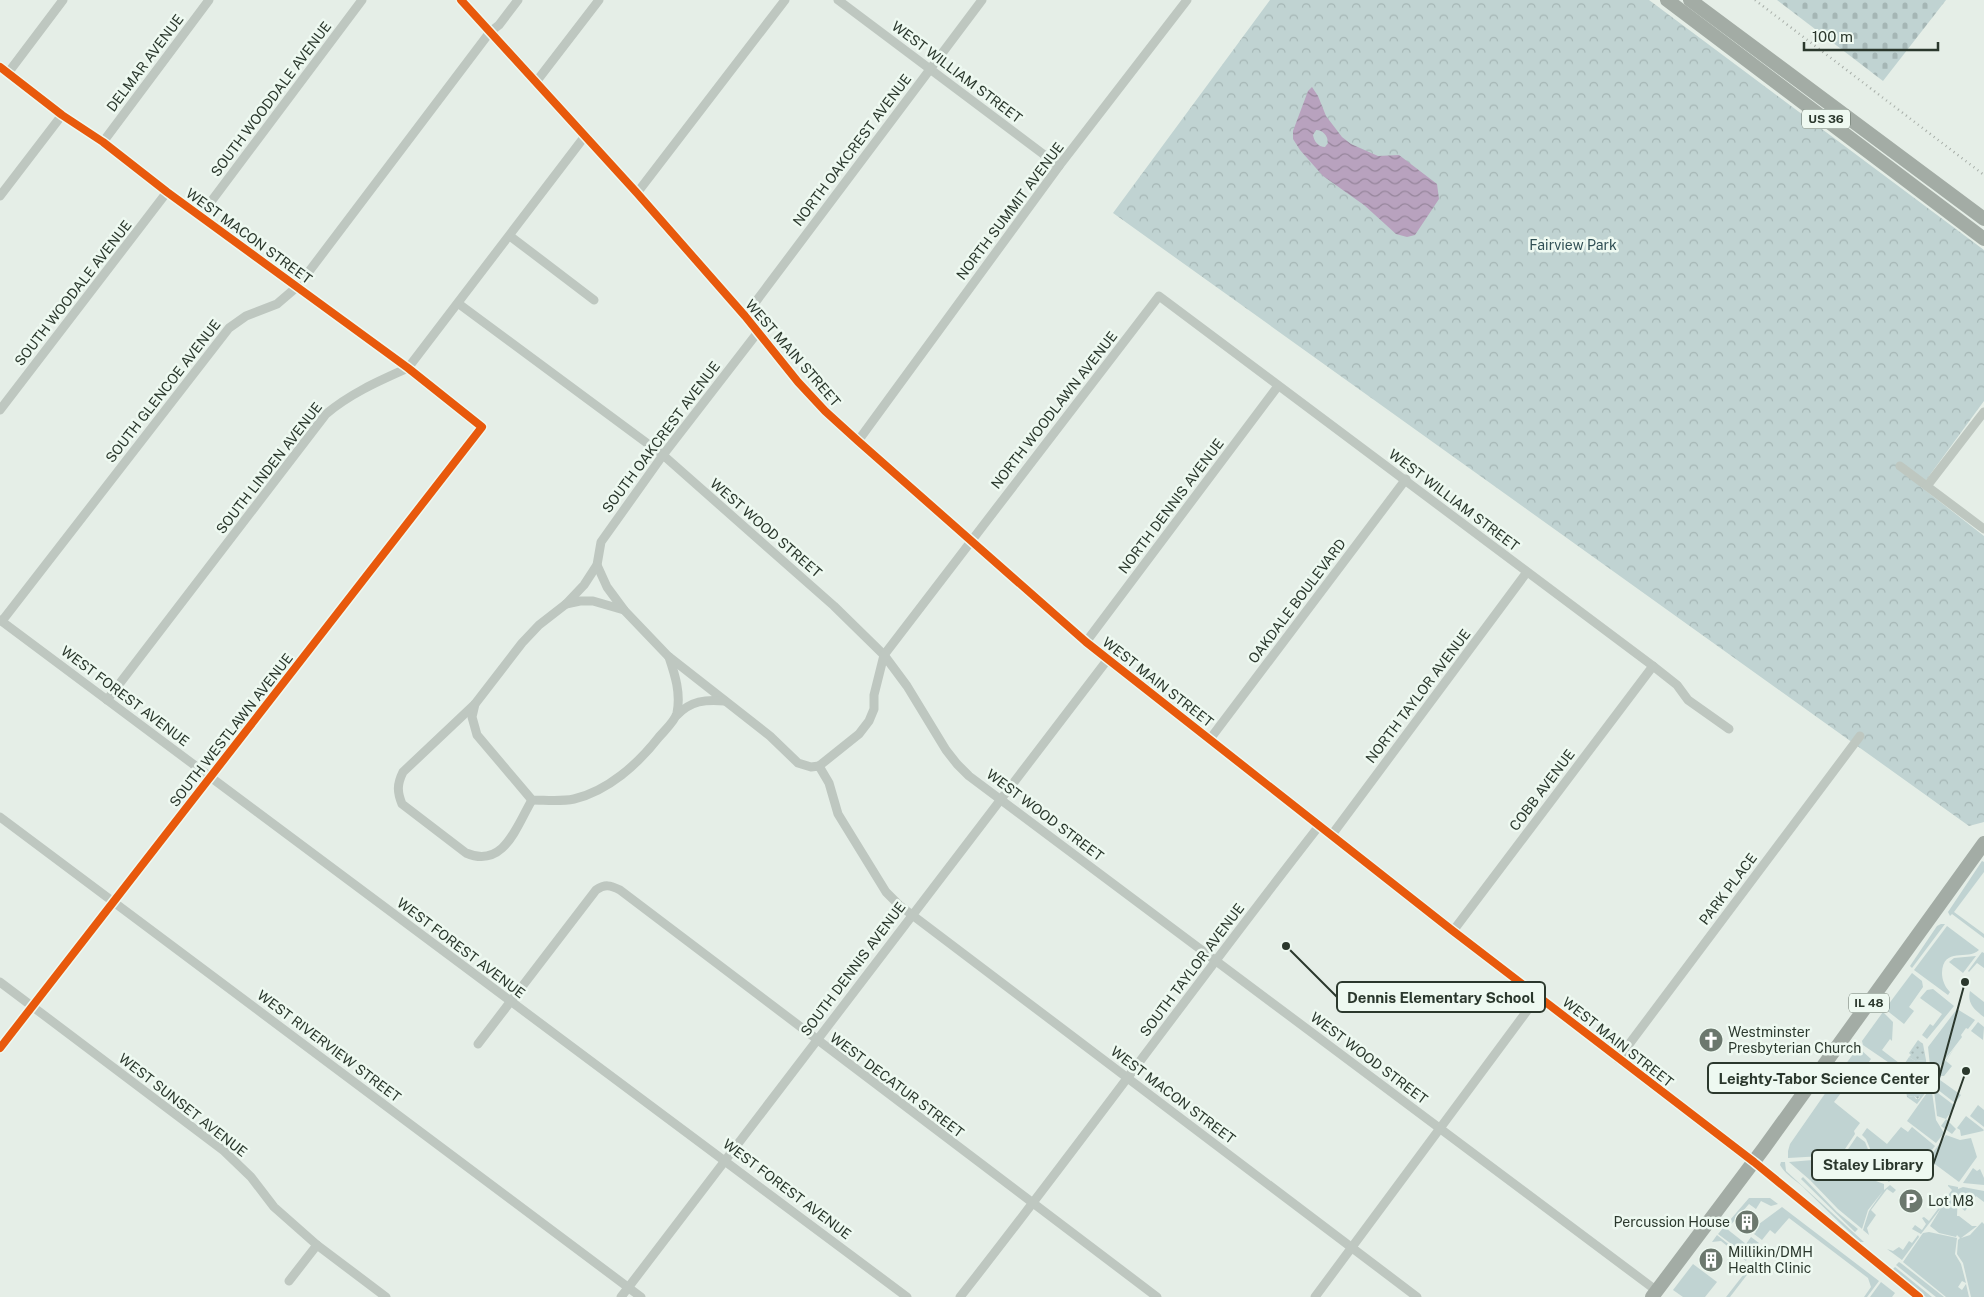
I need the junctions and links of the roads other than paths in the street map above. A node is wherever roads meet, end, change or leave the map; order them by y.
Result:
1 (63, 0) edge
2 (209, 0) edge
3 (362, 0) edge
4 (461, 0) edge
5 (518, 0) edge
6 (599, 0) edge
7 (785, 0) edge
8 (838, 0) edge
9 (982, 0) edge
10 (1187, 0) edge
11 (1667, 0) edge
12 (1690, 0) edge
13 (490, 32) junction
14 (0, 68) edge
15 (930, 68) junction
16 (8, 73) junction
17 (536, 82) junction
18 (62, 115) junction
19 (584, 136) junction
20 (103, 142) junction
21 (1059, 166) junction
22 (167, 192) junction
23 (637, 193) junction
24 (0, 196) edge
25 (201, 215) junction
26 (1984, 219) edge
27 (510, 236) junction
28 (1984, 238) edge
29 (298, 286) junction
30 (1159, 296) joint
31 (594, 300) dead end
32 (458, 304) junction
33 (745, 316) junction
34 (758, 332) junction
35 (408, 368) junction
36 (1278, 386) junction
37 (0, 410) edge
38 (1984, 412) edge
39 (482, 427) joint
40 (858, 440) junction
41 (663, 455) junction
42 (1900, 466) dead end
43 (1406, 479) junction
44 (1927, 486) junction
45 (1984, 529) edge
46 (971, 540) junction
47 (597, 564) junction
48 (1527, 572) junction
49 (566, 604) junction
50 (624, 610) junction
51 (1, 620) edge
52 (1086, 642) junction
53 (884, 655) junction
54 (668, 656) junction
55 (1108, 660) junction
56 (1653, 666) junction
57 (107, 700) junction
58 (725, 701) junction
59 (475, 704) junction
60 (677, 716) junction
61 (1729, 729) dead end
62 (1860, 736) dead end
63 (1210, 739) junction
64 (819, 766) junction
65 (210, 777) junction
66 (1001, 799) junction
67 (532, 800) junction
68 (0, 817) edge
69 (1319, 826) junction
70 (1331, 836) junction
71 (1984, 843) edge
72 (113, 902) junction
73 (912, 915) junction
74 (1453, 931) junction
75 (1215, 961) junction
76 (0, 982) edge
77 (1538, 996) junction
78 (510, 1002) junction
79 (32, 1006) junction
80 (816, 1040) junction
81 (478, 1044) dead end
82 (0, 1048) edge
83 (1618, 1059) junction
84 (1128, 1078) junction
85 (1441, 1128) junction
86 (725, 1160) junction
87 (1754, 1162) junction
88 (1033, 1204) junction
89 (317, 1246) junction
90 (1352, 1249) junction
91 (290, 1281) dead end
92 (628, 1288) junction
93 (1658, 1295) edge
94 (386, 1297) edge
95 (621, 1297) edge
96 (641, 1297) edge
97 (907, 1297) edge
98 (960, 1297) edge
99 (1157, 1297) edge
100 (1314, 1297) edge
101 (1417, 1297) edge
102 (1919, 1297) edge

1 - 16 street
2 - 20 street, DELMAR AVENUE
3 - 25 street, SOUTH WOODDALE AVENUE
4 - 13 street, WEST MAIN STREET
5 - 13 street, SOUTH GLENCOE AVENUE
6 - 17 street
7 - 23 street
8 - 15 street, WEST WILLIAM STREET
9 - 15 street, NORTH OAKCREST AVENUE
10 - 21 street, NORTH SUMMIT AVENUE
11 - 28 main road, US 36
12 - 26 main road, US 36
13 - 17 street, WEST MAIN STREET
13 - 29 street, SOUTH GLENCOE AVENUE
14 - 16 street, WEST MACON STREET
15 - 21 street, WEST WILLIAM STREET
15 - 33 street, NORTH OAKCREST AVENUE
16 - 18 street, WEST MACON STREET
17 - 19 street, WEST MAIN STREET
18 - 20 street, WEST MACON STREET
18 - 24 street
19 - 23 street, WEST MAIN STREET
19 - 27 street, SOUTH LINDEN AVENUE
20 - 22 street, WEST MACON STREET
21 - 40 street, NORTH SUMMIT AVENUE
22 - 25 street, WEST MACON STREET
22 - 37 street, SOUTH WOODALE AVENUE
23 - 33 street, WEST MAIN STREET
25 - 29 street, WEST MACON STREET
27 - 31 street
27 - 32 street, SOUTH LINDEN AVENUE
29 - 35 street, WEST MACON STREET
29 - 51 street, SOUTH GLENCOE AVENUE
30 - 36 street, WEST WILLIAM STREET
30 - 46 street, NORTH WOODLAWN AVENUE
32 - 35 street, SOUTH LINDEN AVENUE
32 - 41 street, WEST WOOD STREET
33 - 34 street, WEST MAIN STREET
34 - 40 street, WEST MAIN STREET
34 - 41 street, SOUTH OAKCREST AVENUE
35 - 39 street, WEST MACON STREET
35 - 57 street, SOUTH LINDEN AVENUE
36 - 43 street, WEST WILLIAM STREET
36 - 52 street, NORTH DENNIS AVENUE
38 - 44 street
39 - 65 street, SOUTH WESTLAWN AVENUE
40 - 46 street, WEST MAIN STREET
41 - 47 street, SOUTH OAKCREST AVENUE
41 - 53 street, WEST WOOD STREET
42 - 44 street
43 - 48 street, WEST WILLIAM STREET
43 - 63 street, OAKDALE BOULEVARD
44 - 45 street
46 - 52 street, WEST MAIN STREET
46 - 53 street, NORTH WOODLAWN AVENUE
47 - 49 street, SOUTH OAKCREST AVENUE
47 - 50 street
48 - 56 street, WEST WILLIAM STREET
48 - 70 street, NORTH TAYLOR AVENUE
49 - 50 street
49 - 59 street, SOUTH OAKCREST AVENUE
50 - 54 street
51 - 57 street, WEST FOREST AVENUE
52 - 55 street, WEST MAIN STREET
53 - 64 street
53 - 66 street, WEST WOOD STREET
54 - 58 street
54 - 60 street
55 - 63 street, WEST MAIN STREET
55 - 66 street, SOUTH DENNIS AVENUE
56 - 61 street, WEST WILLIAM STREET
56 - 74 street, COBB AVENUE
57 - 65 street, WEST FOREST AVENUE
58 - 60 street
58 - 64 street
59 - 67 street
59 - 67 street, SOUTH OAKCREST AVENUE
60 - 67 street
62 - 83 street, PARK PLACE
63 - 69 street, WEST MAIN STREET
64 - 73 street, WEST MACON STREET
65 - 72 street, SOUTH WESTLAWN AVENUE
65 - 78 street, WEST FOREST AVENUE
66 - 73 street, SOUTH DENNIS AVENUE
66 - 75 street, WEST WOOD STREET
68 - 72 street, WEST RIVERVIEW STREET
69 - 70 street, WEST MAIN STREET
69 - 75 street, SOUTH TAYLOR AVENUE
70 - 74 street, WEST MAIN STREET
71 - 87 main road, IL 48
72 - 79 street, SOUTH WESTLAWN AVENUE
72 - 92 street, WEST RIVERVIEW STREET
73 - 80 street, SOUTH DENNIS AVENUE
73 - 84 street, WEST MACON STREET
74 - 77 street, WEST MAIN STREET
75 - 84 street, SOUTH TAYLOR AVENUE
75 - 85 street, WEST WOOD STREET
76 - 79 street, WEST SUNSET AVENUE
77 - 83 street, WEST MAIN STREET
77 - 85 street
78 - 80 street, WEST DECATUR STREET
78 - 81 street
78 - 86 street, WEST FOREST AVENUE
79 - 82 street, SOUTH WESTLAWN AVENUE
79 - 89 street, WEST SUNSET AVENUE
80 - 86 street, SOUTH DENNIS AVENUE
80 - 88 street, WEST DECATUR STREET
83 - 87 street, WEST MAIN STREET
84 - 88 street, SOUTH TAYLOR AVENUE
84 - 90 street, WEST MACON STREET
85 - 90 street
85 - 93 street, WEST WOOD STREET
86 - 92 street, SOUTH DENNIS AVENUE
86 - 97 street, WEST FOREST AVENUE
87 - 93 main road, IL 48
87 - 102 street, WEST MAIN STREET
88 - 98 street, SOUTH TAYLOR AVENUE
88 - 99 street, WEST DECATUR STREET
89 - 91 street
89 - 94 street, WEST SUNSET AVENUE
90 - 100 street
90 - 101 street, WEST MACON STREET
92 - 95 street, SOUTH DENNIS AVENUE
92 - 96 street, WEST RIVERVIEW STREET

